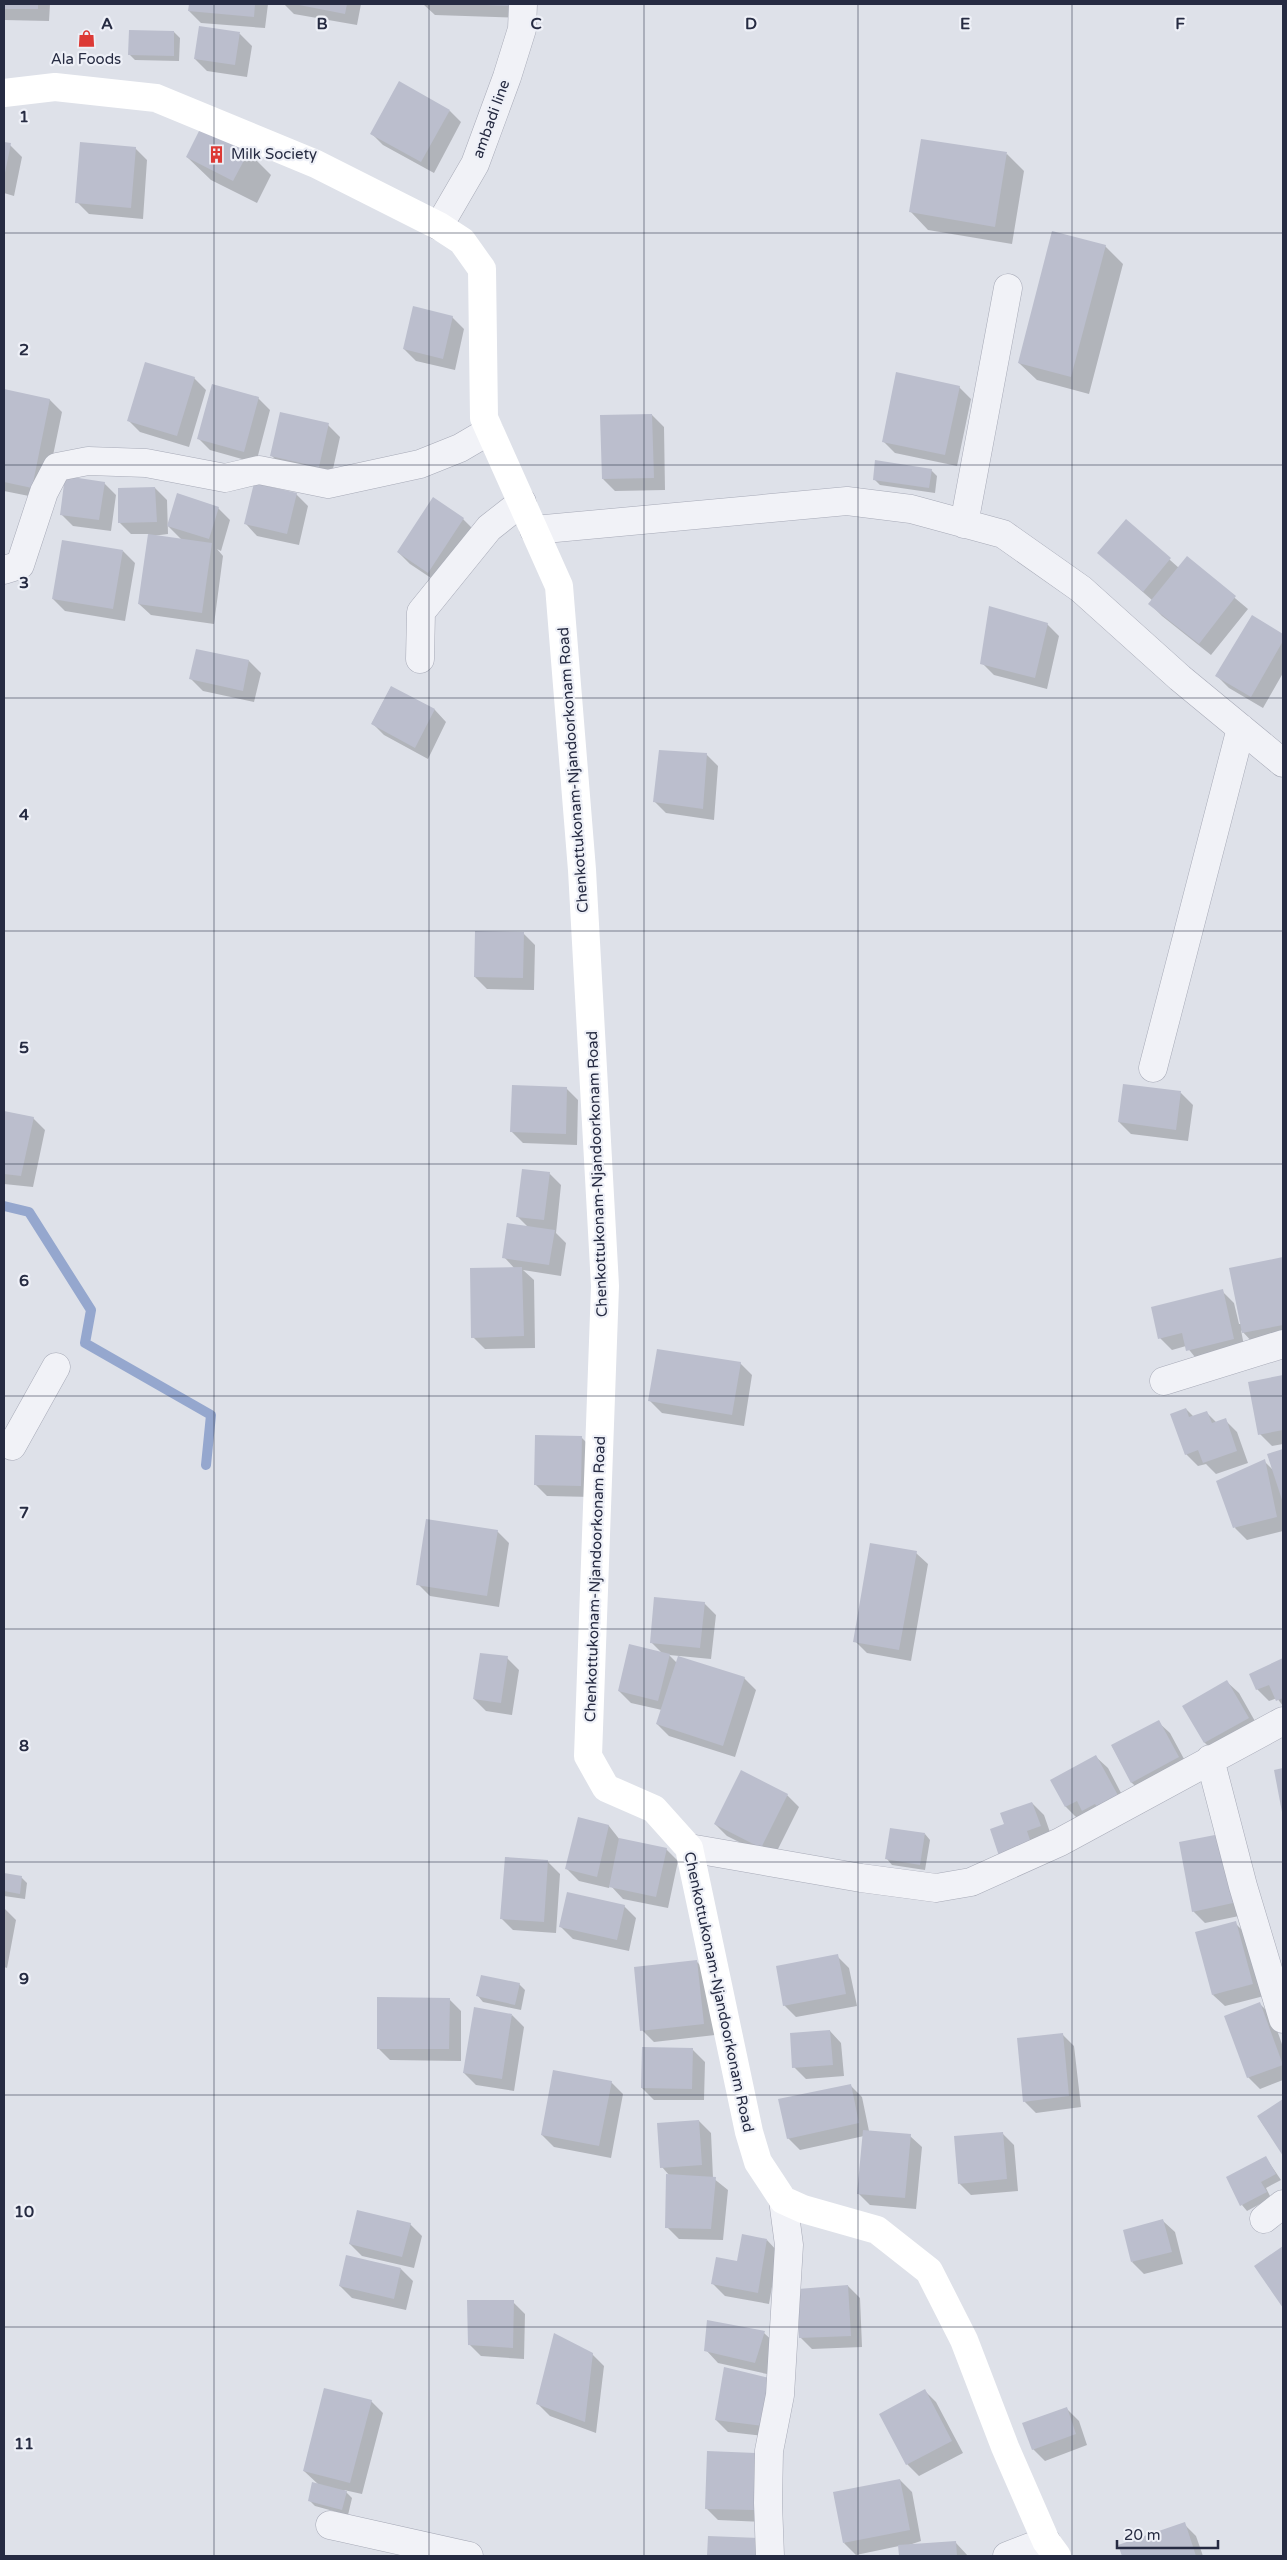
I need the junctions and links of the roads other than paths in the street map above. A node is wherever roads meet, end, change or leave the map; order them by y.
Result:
1 (523, 4) edge
2 (4, 93) edge
3 (439, 226) junction
4 (1008, 288) dead end
5 (490, 431) junction
6 (522, 502) junction
7 (964, 524) junction
8 (534, 530) junction
9 (4, 570) edge
10 (420, 659) dead end
11 (1241, 728) junction
12 (1283, 763) edge
13 (1153, 1068) dead end
14 (1283, 1344) edge
15 (56, 1367) dead end
16 (1164, 1381) dead end
17 (12, 1446) dead end
18 (1283, 1721) edge
19 (1210, 1759) junction
20 (689, 1848) junction
21 (1283, 2019) edge
22 (783, 2200) junction
23 (330, 2525) dead end
24 (1052, 2548) edge
25 (469, 2556) edge
26 (770, 2556) edge
27 (1007, 2556) edge

1 - 3 street, ambadi line
2 - 3 main road, Chenkottukonam-Njandoorkonam Road
3 - 5 main road, Chenkottukonam-Njandoorkonam Road
4 - 7 street
5 - 6 main road, Chenkottukonam-Njandoorkonam Road
5 - 9 street
6 - 8 main road, Chenkottukonam-Njandoorkonam Road
6 - 10 street
7 - 8 street
7 - 11 street
8 - 20 main road, Chenkottukonam-Njandoorkonam Road
11 - 12 street
11 - 13 street
14 - 16 street
15 - 17 street
18 - 19 street
19 - 20 street
19 - 21 street
20 - 22 main road, Chenkottukonam-Njandoorkonam Road
22 - 24 main road
22 - 26 street
23 - 25 street
24 - 27 street

